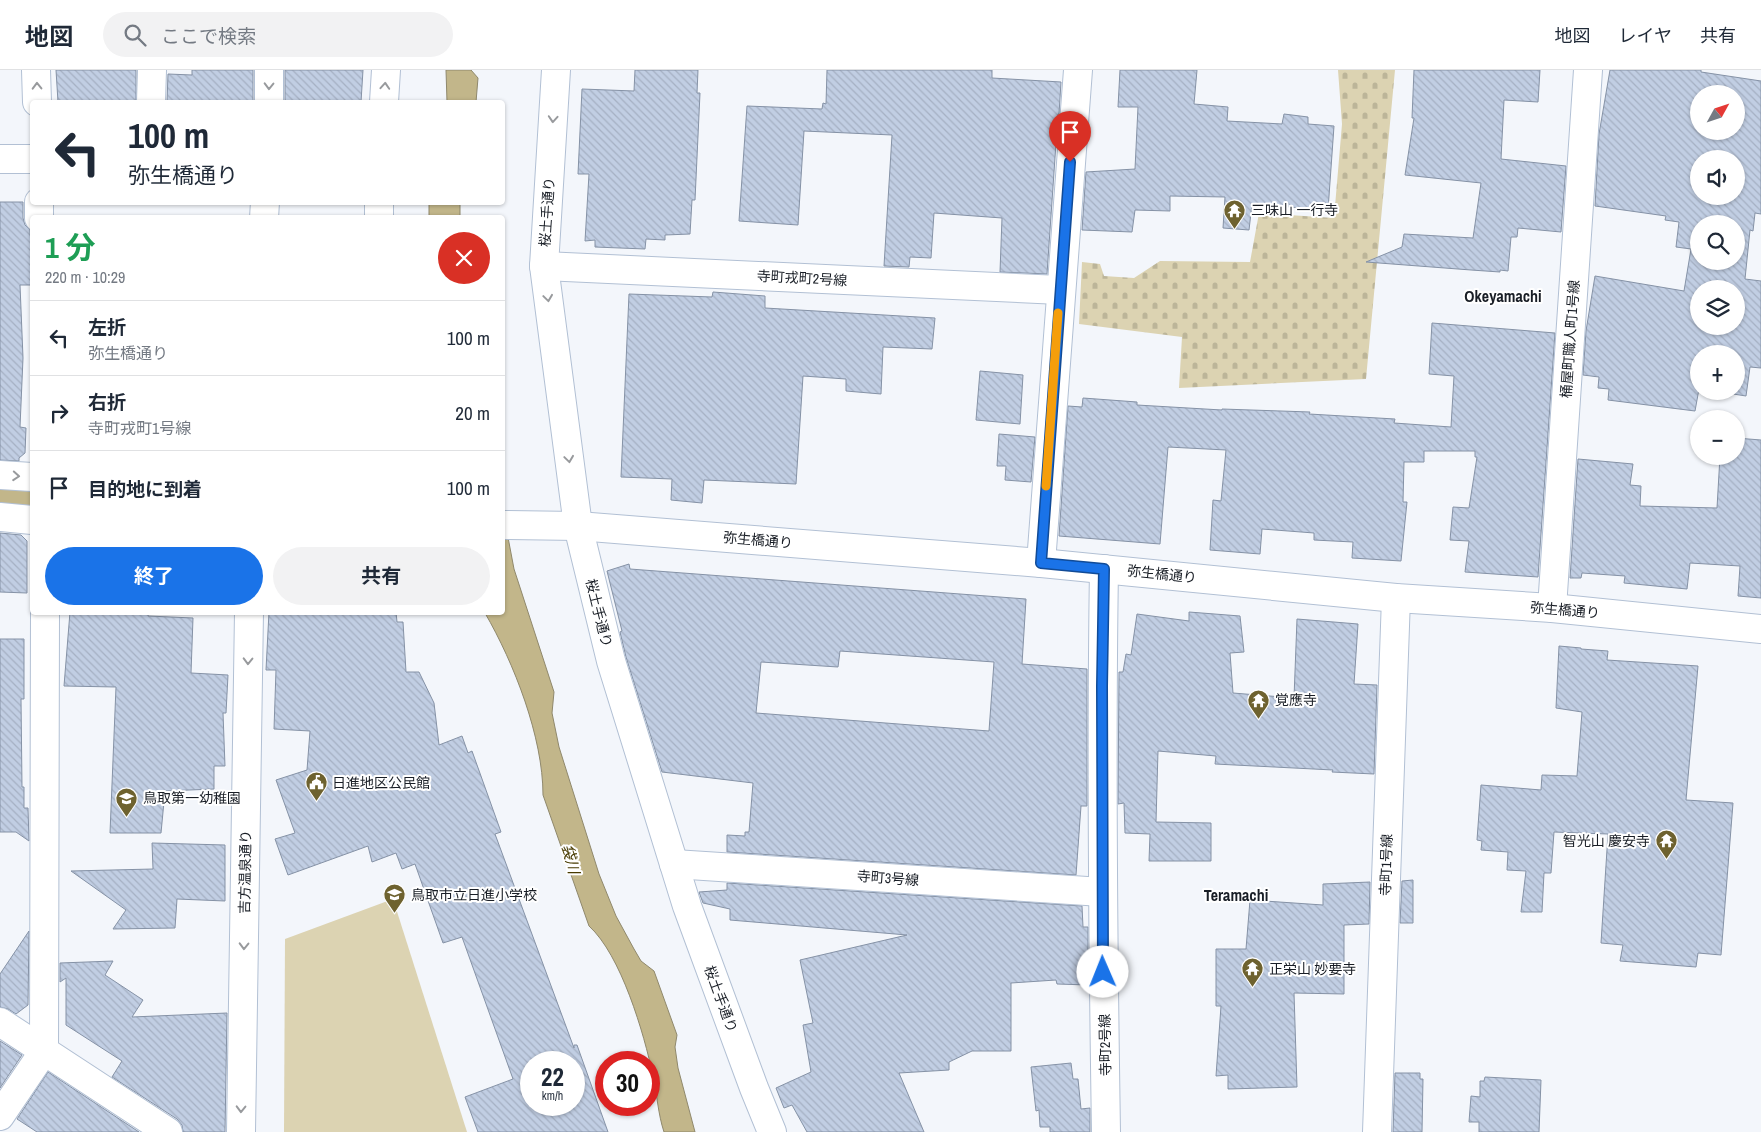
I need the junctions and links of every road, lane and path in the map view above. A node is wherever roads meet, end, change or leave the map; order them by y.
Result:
1 (36, 70) edge
2 (152, 70) edge
3 (269, 70) edge
4 (386, 70) edge
5 (556, 70) edge
6 (1078, 70) edge
7 (1588, 70) edge
8 (37, 100) edge
9 (151, 100) edge
10 (268, 100) edge
11 (384, 100) edge
12 (0, 159) edge
13 (30, 159) edge
14 (544, 266) junction
15 (1060, 290) junction
16 (0, 475) edge
17 (30, 477) edge
18 (0, 517) edge
19 (30, 520) edge
20 (505, 525) edge
21 (567, 525) junction
22 (1041, 563) junction
23 (1104, 569) junction
24 (1396, 598) junction
25 (1552, 608) junction
26 (45, 615) edge
27 (248, 615) edge
28 (1761, 629) edge
29 (674, 864) junction
30 (1102, 892) junction
31 (0, 1022) edge
32 (44, 1051) junction
33 (0, 1116) edge
34 (168, 1132) edge
35 (241, 1132) edge
36 (772, 1132) edge
37 (1106, 1132) edge
38 (1377, 1132) edge

8 -> 1 street
2 - 9 street
3 -> 10 street
11 -> 4 street
5 -> 14 street, 桜土手通り
6 - 15 street
7 - 25 street, 桶屋町職人町1号線
12 - 13 street
14 - 15 street, 寺町戎町2号線
14 -> 21 street, 桜土手通り
15 - 22 street
16 -> 17 street
18 - 19 street
20 - 21 street, 弥生橋通り
21 - 22 street, 弥生橋通り
21 - 29 street, 桜土手通り
22 - 23 street, 弥生橋通り
23 - 24 street, 弥生橋通り
23 - 30 street, 寺町2号線
24 - 25 street, 弥生橋通り
24 - 38 street, 寺町1号線
25 - 28 street, 弥生橋通り
26 - 32 street
27 -> 35 street, 吉方温泉通り
29 - 30 street, 寺町3号線
29 - 36 street, 桜土手通り
30 - 37 street, 寺町2号線
31 - 32 street
32 - 33 street
32 - 34 street

